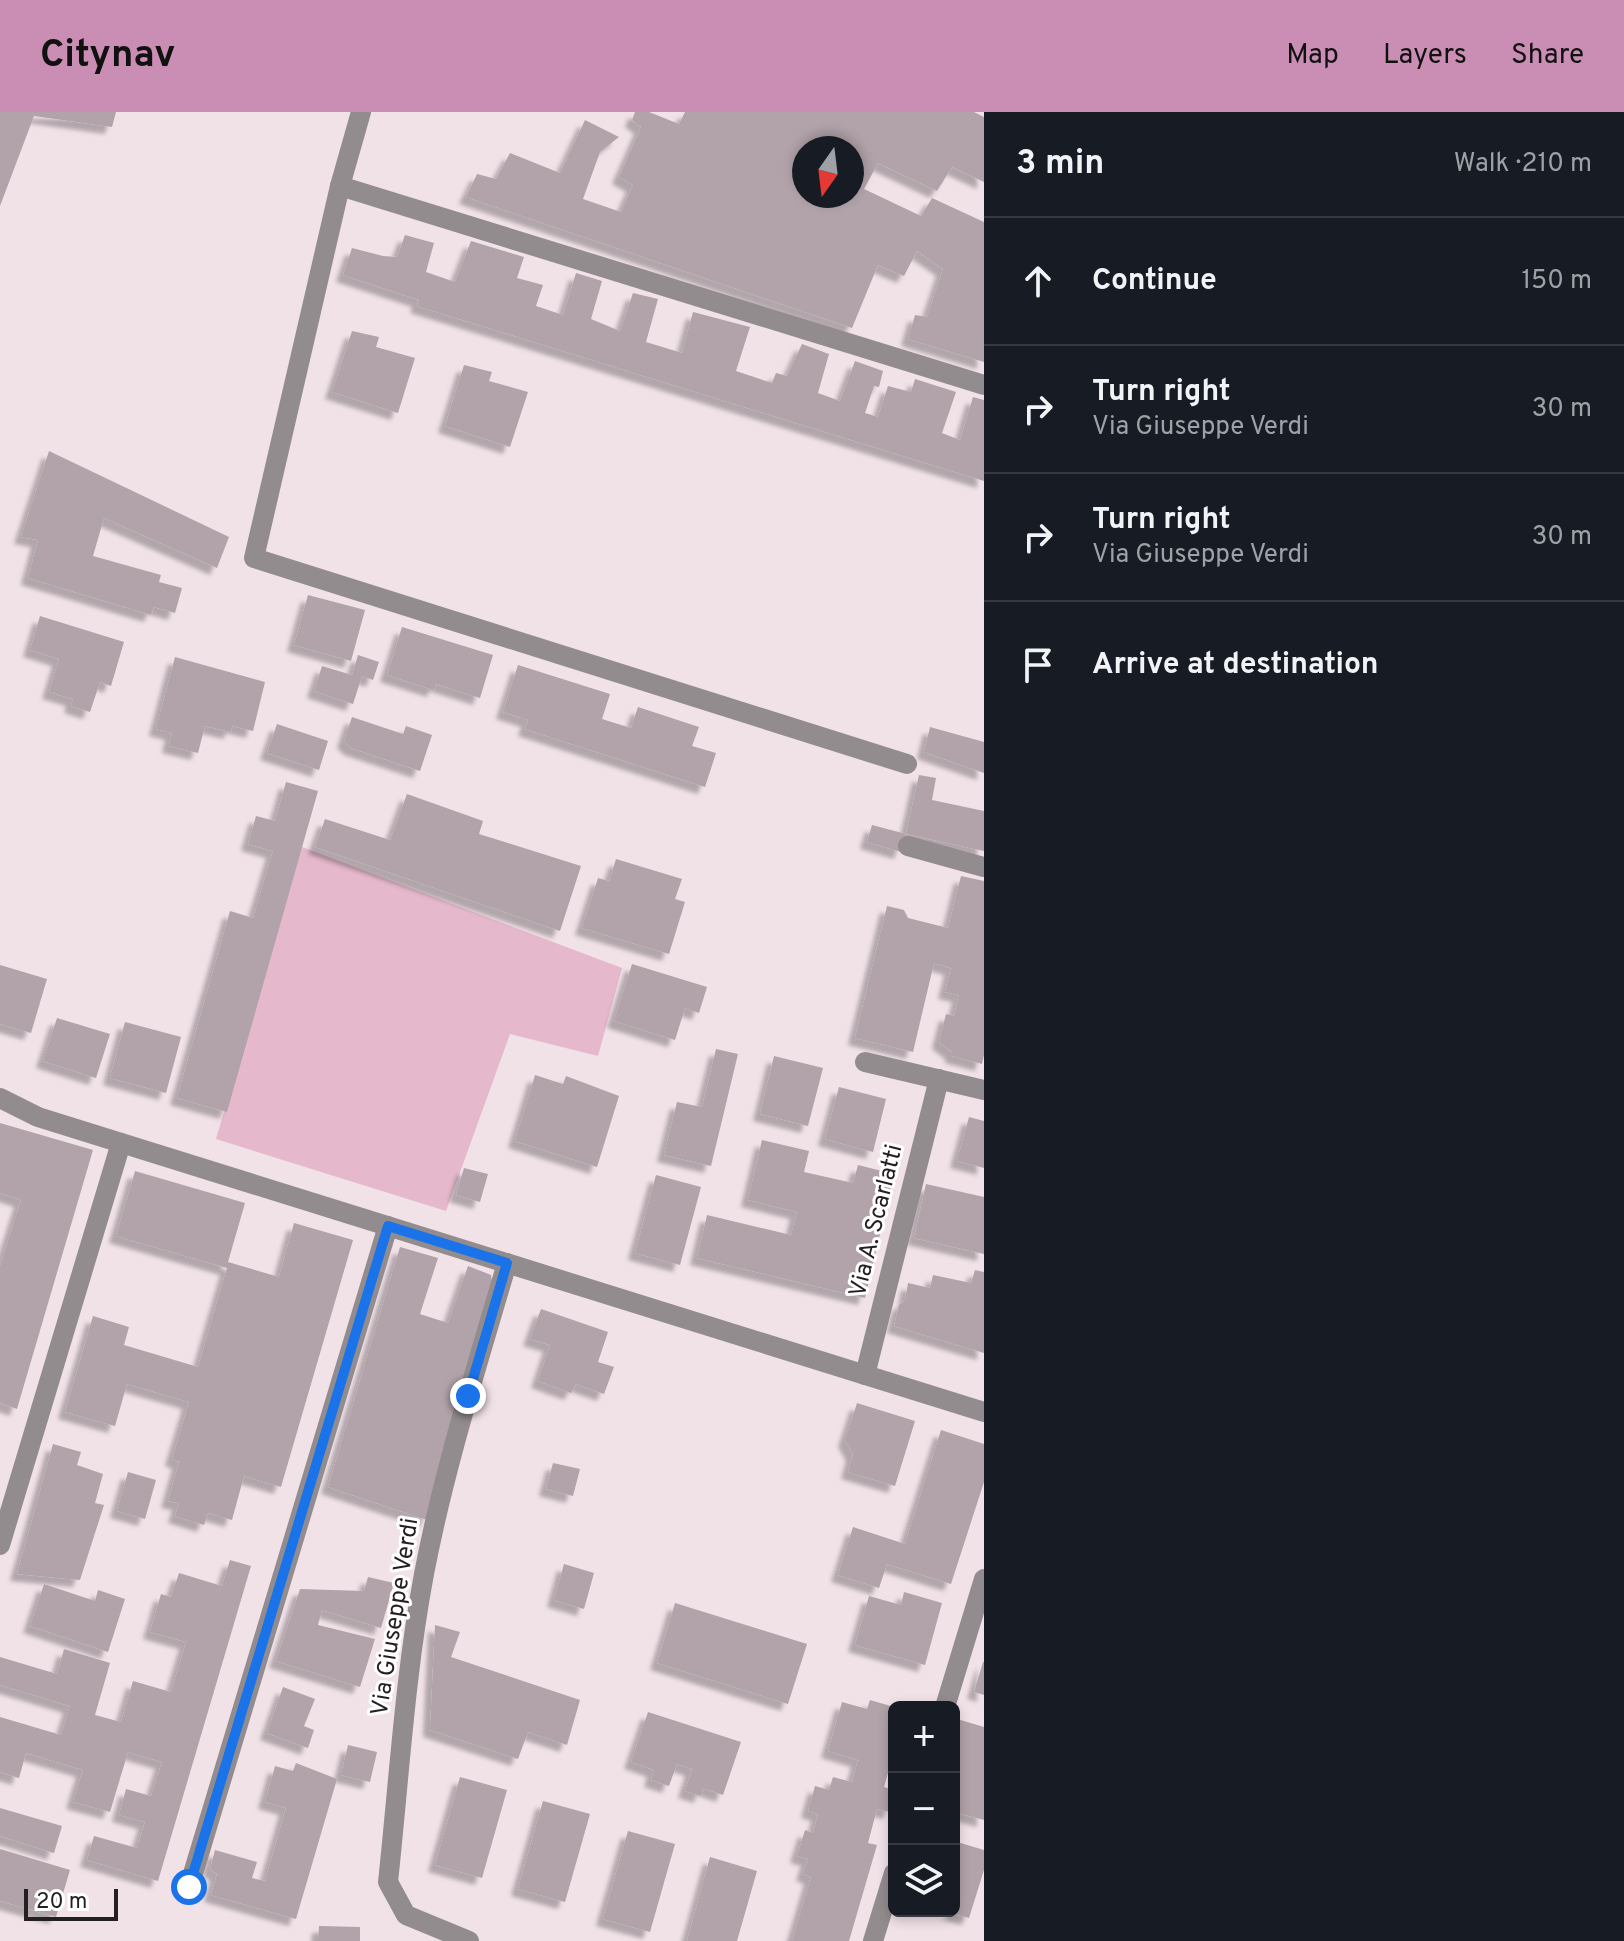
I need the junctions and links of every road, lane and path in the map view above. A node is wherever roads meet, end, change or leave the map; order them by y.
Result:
1 (361, 112) edge
2 (340, 186) junction
3 (984, 385) edge
4 (907, 764) dead end
5 (908, 846) dead end
6 (984, 867) edge
7 (865, 1062) dead end
8 (939, 1079) junction
9 (984, 1090) edge
10 (0, 1098) edge
11 (121, 1143) junction
12 (388, 1226) junction
13 (507, 1263) junction
14 (865, 1375) junction
15 (984, 1412) edge
16 (0, 1545) edge
17 (984, 1579) edge
18 (947, 1701) edge
19 (189, 1887) dead end
20 (888, 1892) edge
21 (466, 1940) edge
22 (873, 1941) edge

1 - 2 street
2 - 3 street
2 - 4 street
5 - 6 street
7 - 8 street
8 - 9 street
8 - 14 street, Via A. Scarlatti
10 - 11 street
11 - 12 street
11 - 16 street
12 - 13 street
12 - 19 street
13 - 14 street
13 - 21 street, Via Giuseppe Verdi
14 - 15 street
17 - 18 street
20 - 22 street

